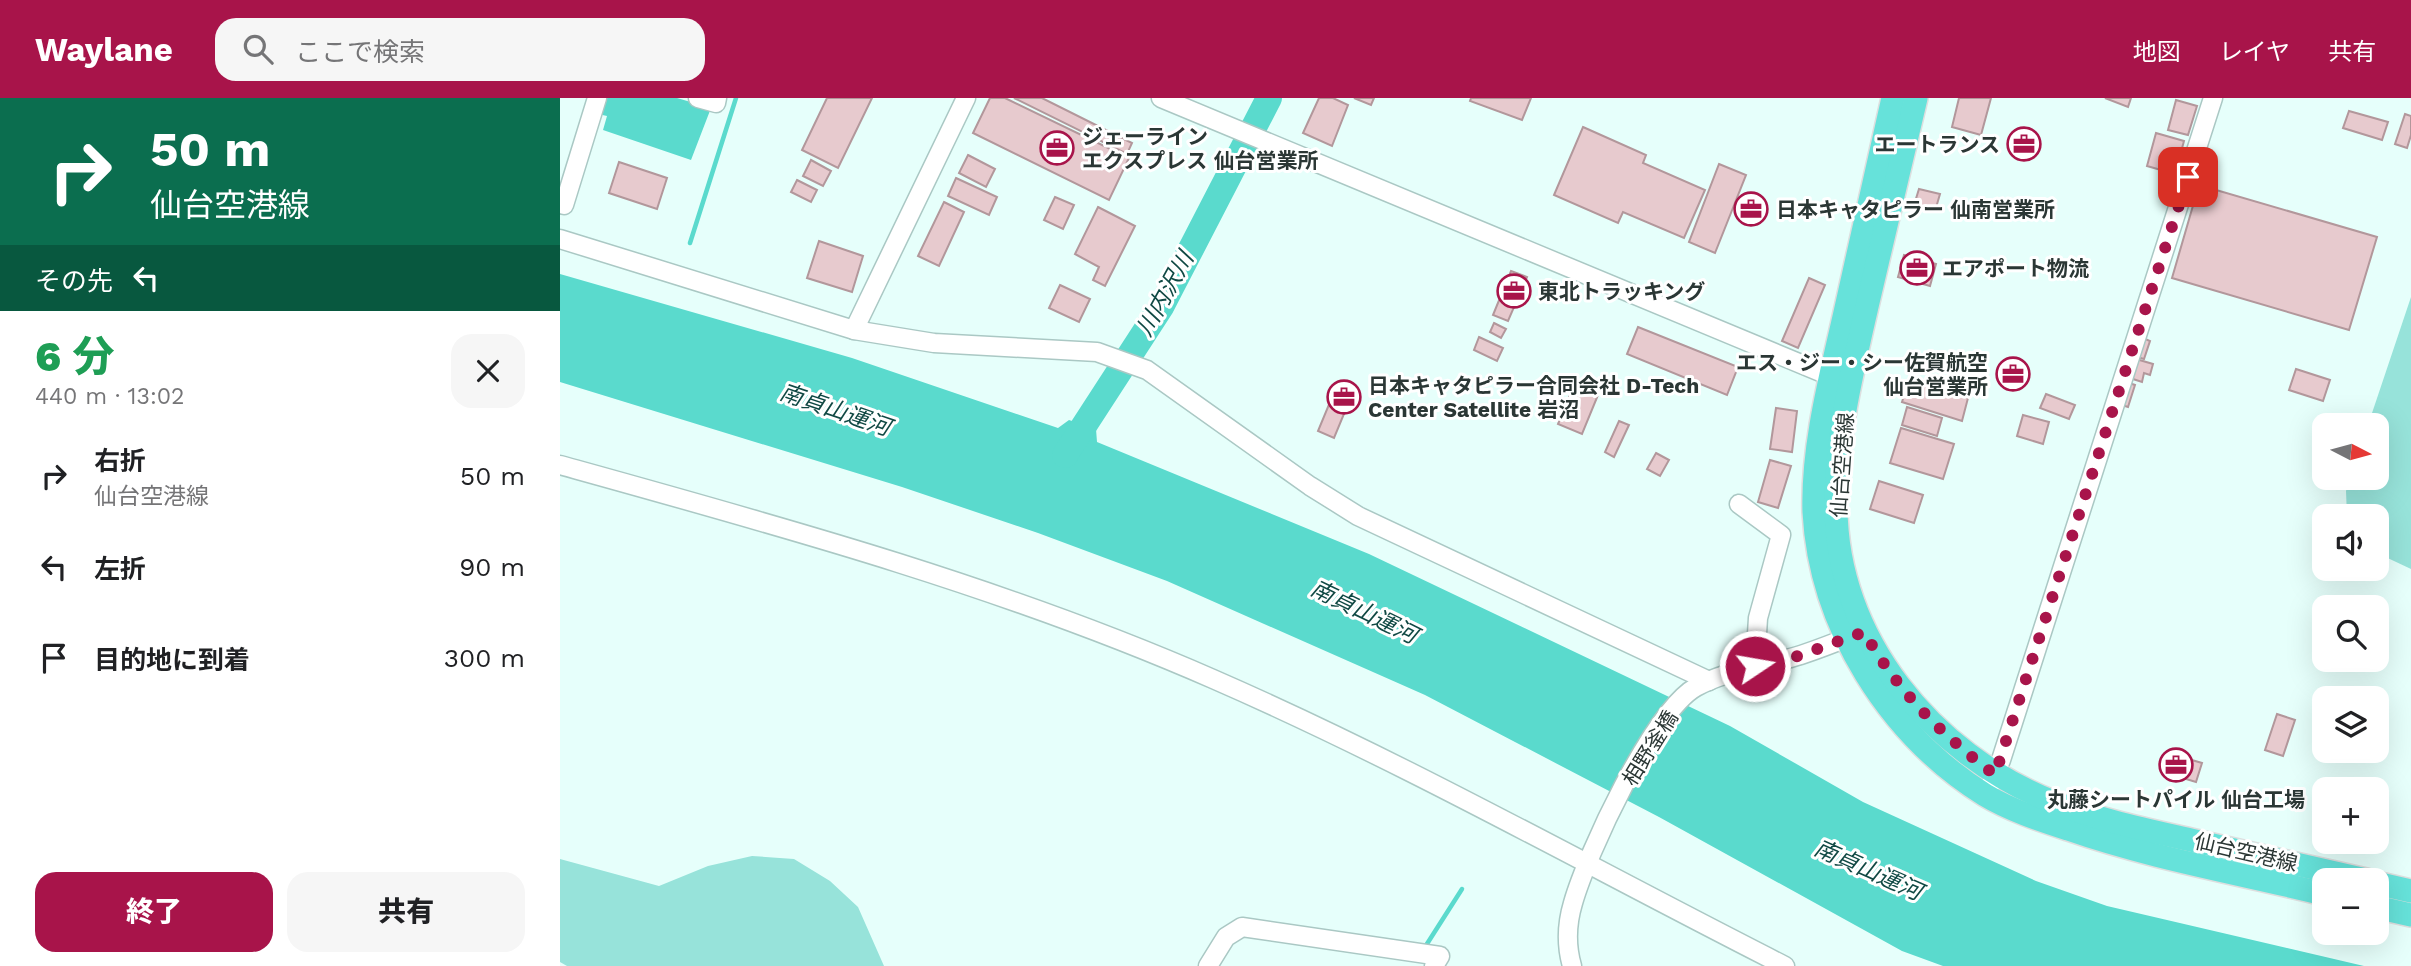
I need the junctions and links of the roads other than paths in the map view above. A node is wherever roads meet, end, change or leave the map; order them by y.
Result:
1 (597, 98) edge
2 (698, 98) edge
3 (717, 98) edge
4 (966, 98) edge
5 (1161, 98) edge
6 (1894, 98) edge
7 (1916, 98) edge
8 (2213, 98) edge
9 (564, 205) dead end
10 (560, 239) edge
11 (854, 330) junction
12 (1841, 381) junction
13 (560, 465) edge
14 (1739, 504) dead end
15 (1856, 635) junction
16 (1755, 666) junction
17 (1701, 685) junction
18 (1990, 785) junction
19 (1586, 865) junction
20 (2314, 868) edge
21 (2389, 886) edge
22 (2312, 891) edge
23 (2411, 891) edge
24 (2389, 910) edge
25 (2411, 915) edge
26 (1424, 957) edge
27 (1208, 966) edge
28 (1572, 966) edge
29 (1785, 966) edge

1 - 9 street
2 - 3 street
4 - 11 street
5 - 12 street
6 - 12 main road, 仙台空港線
7 - 12 main road, 仙台空港線
8 - 18 street
10 - 11 street
11 - 17 street
12 - 15 main road, 仙台空港線
13 - 19 street
14 - 16 street
15 - 16 street
15 - 18 main road, 仙台空港線
16 - 17 street
17 - 19 street, 相野釜橋
18 - 20 main road, 仙台空港線
18 - 22 main road, 仙台空港線
19 - 28 street, 相野釜橋
19 - 29 street
21 - 23 main road
24 - 25 main road
26 - 27 street

